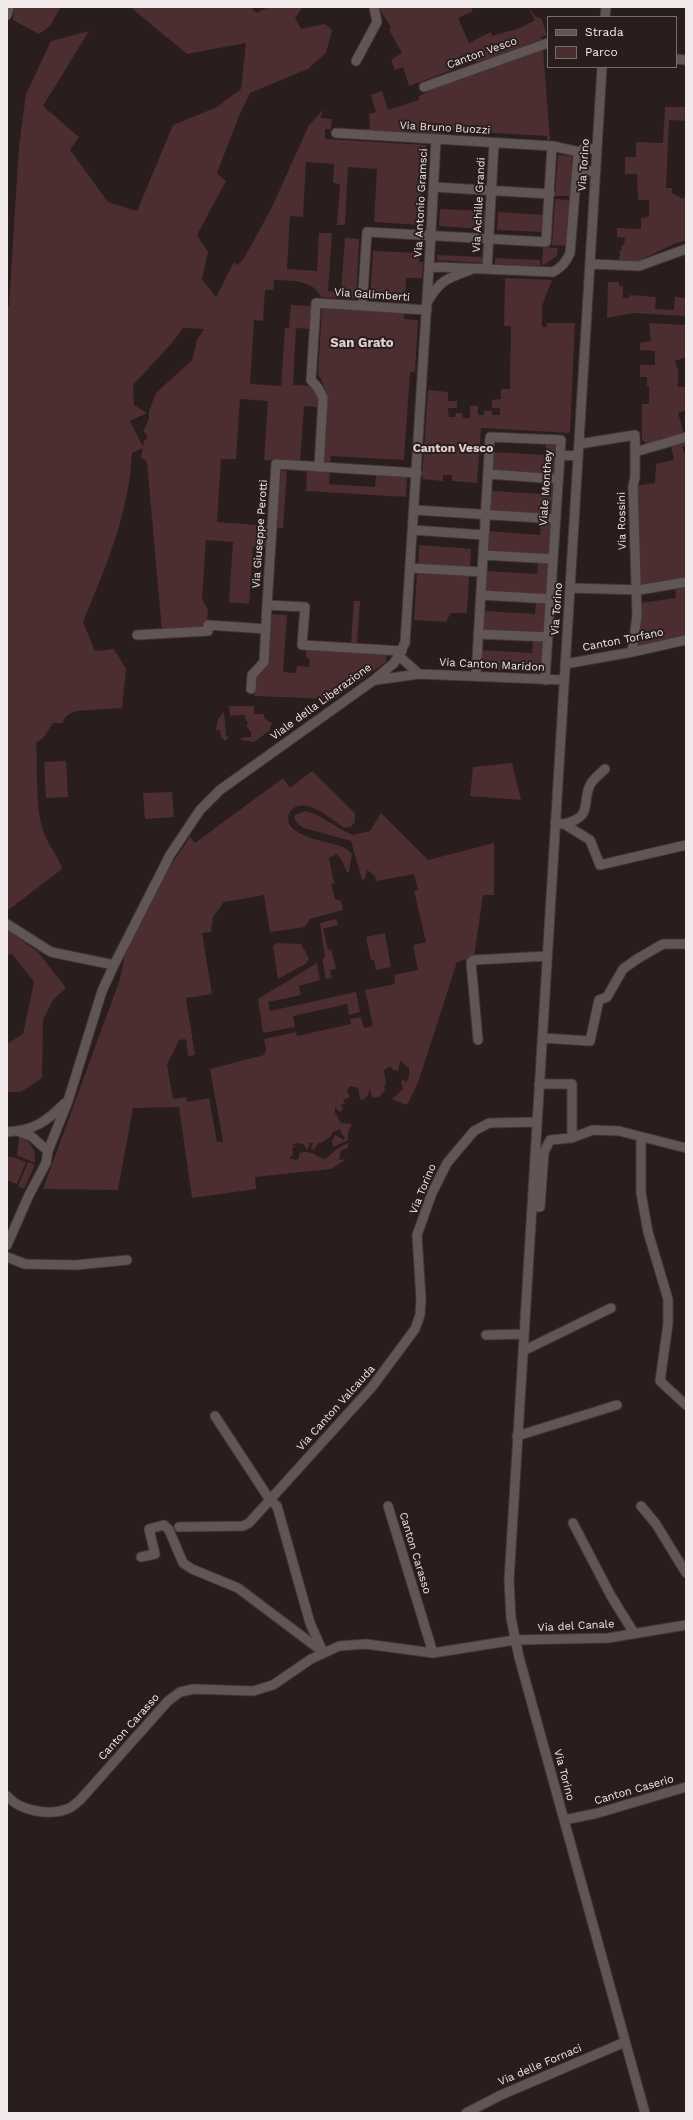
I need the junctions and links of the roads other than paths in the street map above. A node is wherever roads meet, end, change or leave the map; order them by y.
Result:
1 (8, 7) edge
2 (374, 7) edge
3 (7, 15) edge
4 (547, 43) edge
5 (356, 61) dead end
6 (602, 68) edge
7 (424, 87) dead end
8 (336, 133) dead end
9 (436, 140) junction
10 (494, 143) junction
11 (552, 146) junction
12 (597, 149) junction
13 (580, 152) junction
14 (596, 171) junction
15 (577, 178) junction
16 (434, 187) junction
17 (491, 190) junction
18 (550, 194) junction
19 (431, 236) junction
20 (488, 239) junction
21 (686, 249) edge
22 (591, 264) junction
23 (429, 268) junction
24 (476, 268) junction
25 (487, 269) junction
26 (362, 306) junction
27 (427, 306) junction
28 (686, 437) edge
29 (579, 444) junction
30 (635, 452) junction
31 (560, 455) junction
32 (578, 456) junction
33 (319, 467) junction
34 (417, 473) junction
35 (488, 474) junction
36 (558, 479) junction
37 (415, 510) junction
38 (486, 514) junction
39 (556, 519) junction
40 (413, 530) junction
41 (484, 535) junction
42 (483, 555) junction
43 (553, 559) junction
44 (411, 568) junction
45 (482, 572) junction
46 (686, 582) edge
47 (570, 588) junction
48 (637, 590) junction
49 (481, 595) junction
50 (551, 599) junction
51 (267, 605) junction
52 (266, 629) junction
53 (478, 634) junction
54 (137, 635) dead end
55 (548, 638) junction
56 (686, 640) edge
57 (632, 652) junction
58 (400, 654) junction
59 (565, 664) junction
60 (419, 674) junction
61 (476, 676) junction
62 (374, 680) junction
63 (545, 680) junction
64 (564, 680) junction
65 (251, 689) dead end
66 (605, 769) dead end
67 (560, 824) junction
68 (686, 845) edge
69 (7, 924) edge
70 (686, 944) edge
71 (547, 956) junction
72 (114, 965) junction
73 (542, 1038) junction
74 (478, 1040) dead end
75 (539, 1084) junction
76 (68, 1101) junction
77 (537, 1122) junction
78 (7, 1132) edge
79 (17, 1132) junction
80 (572, 1138) junction
81 (641, 1138) junction
82 (686, 1148) edge
83 (48, 1151) junction
84 (532, 1207) junction
85 (7, 1245) edge
86 (7, 1257) edge
87 (127, 1260) dead end
88 (611, 1308) dead end
89 (415, 1329) joint
90 (524, 1334) junction
91 (486, 1335) dead end
92 (523, 1351) junction
93 (686, 1405) edge
94 (617, 1406) dead end
95 (215, 1416) dead end
96 (517, 1436) junction
97 (270, 1500) junction
98 (388, 1506) dead end
99 (641, 1506) dead end
100 (572, 1523) dead end
101 (180, 1527) dead end
102 (141, 1557) dead end
103 (686, 1573) edge
104 (686, 1625) edge
105 (634, 1633) junction
106 (515, 1640) junction
107 (323, 1652) junction
108 (433, 1653) junction
109 (686, 1787) edge
110 (7, 1796) edge
111 (564, 1820) junction
112 (625, 2042) junction
113 (466, 2113) edge
114 (645, 2113) edge

1 - 3 street
2 - 5 street
4 - 7 street, Canton Vesco
6 - 12 street, Via Torino
8 - 9 street, Via Bruno Buozzi
9 - 10 street, Via Bruno Buozzi
9 - 16 street, Via Antonio Gramsci
10 - 11 street, Via Bruno Buozzi
10 - 17 street, Via Achille Grandi
11 - 13 street, Via Bruno Buozzi
11 - 18 street
12 - 13 street
12 - 14 street, Via Torino
13 - 15 street, Viale della Liberazione
14 - 15 street
14 - 22 street, Via Torino
15 - 25 street, Viale della Liberazione
16 - 17 street
16 - 19 street, Via Antonio Gramsci
17 - 18 street
17 - 20 street, Via Achille Grandi
18 - 20 street
19 - 20 street
19 - 23 street, Via Antonio Gramsci
19 - 26 street
20 - 25 street, Via Achille Grandi
21 - 22 street
22 - 29 street, Via Torino
23 - 24 street, Viale della Liberazione
23 - 27 street, Viale della Liberazione
24 - 25 street, Viale della Liberazione
24 - 27 street, Viale della Liberazione
26 - 27 street, Via Galimberti
26 - 33 street, Via Galimberti
27 - 34 street, Viale della Liberazione
28 - 30 street
29 - 30 street, Via Rossini
29 - 32 street, Via Torino
30 - 48 street, Via Rossini
31 - 32 street
31 - 35 street, Viale Monthey
31 - 36 street, Viale Monthey
32 - 47 street, Via Torino
33 - 34 street
33 - 51 street, Via Giuseppe Perotti
34 - 37 street, Viale della Liberazione
35 - 36 street
35 - 38 street, Viale Monthey
36 - 39 street, Viale Monthey
37 - 38 street
37 - 40 street, Viale della Liberazione
38 - 39 street
38 - 41 street, Viale Monthey
39 - 43 street, Viale Monthey
40 - 41 street
40 - 44 street, Viale della Liberazione
41 - 42 street, Viale Monthey
42 - 43 street
42 - 45 street, Viale Monthey
43 - 50 street, Viale Monthey
44 - 45 street
44 - 58 street, Viale della Liberazione
45 - 49 street, Viale Monthey
46 - 48 street
47 - 48 street
47 - 59 street, Via Torino
48 - 57 street, Via Rossini
49 - 50 street
49 - 53 street, Viale Monthey
50 - 55 street, Viale Monthey
51 - 52 street, Via Giuseppe Perotti
51 - 58 street
52 - 54 street
52 - 65 street, Via Giuseppe Perotti
53 - 55 street
53 - 61 street, Viale Monthey
55 - 63 street, Viale Monthey
56 - 57 street, Canton Torfano
57 - 59 street, Canton Torfano
58 - 60 street
58 - 62 street, Viale della Liberazione
59 - 64 street, Via Torino
60 - 61 street, Via Canton Maridon
60 - 62 street, Via Canton Maridon
61 - 63 street, Via Canton Maridon
62 - 72 street, Viale della Liberazione
63 - 64 street, Via Canton Maridon
64 - 67 street, Via Torino
66 - 67 street
67 - 68 street
67 - 71 street, Via Torino
69 - 72 street
70 - 73 street
71 - 73 street, Via Torino
71 - 74 street
72 - 76 street, Viale della Liberazione
73 - 75 street, Via Torino
75 - 77 street, Via Torino
75 - 80 street
76 - 79 street
76 - 83 street, Viale della Liberazione
77 - 84 street, Via Torino
77 - 89 street, Via Torino
78 - 79 street
79 - 83 street
80 - 81 street
80 - 84 street
81 - 82 street
81 - 93 street
83 - 85 street, Viale della Liberazione
84 - 90 street, Via Torino
86 - 87 street
88 - 92 street
89 - 97 street, Via Canton Valcauda
90 - 91 street
90 - 92 street, Via Torino
92 - 96 street, Via Torino
94 - 96 street
95 - 97 street
96 - 106 street, Via Torino
97 - 101 street, Via Canton Valcauda
97 - 107 street
98 - 108 street, Canton Carasso
99 - 103 street
100 - 105 street
102 - 107 street
104 - 105 street, Via del Canale
105 - 106 street, Via del Canale
106 - 108 street, Canton Carasso
106 - 111 street, Via Torino
107 - 108 street, Canton Carasso
107 - 110 street, Canton Carasso
109 - 111 street, Canton Caserio
111 - 112 street, Via Torino
112 - 113 street, Via delle Fornaci
112 - 114 street, Via Torino

